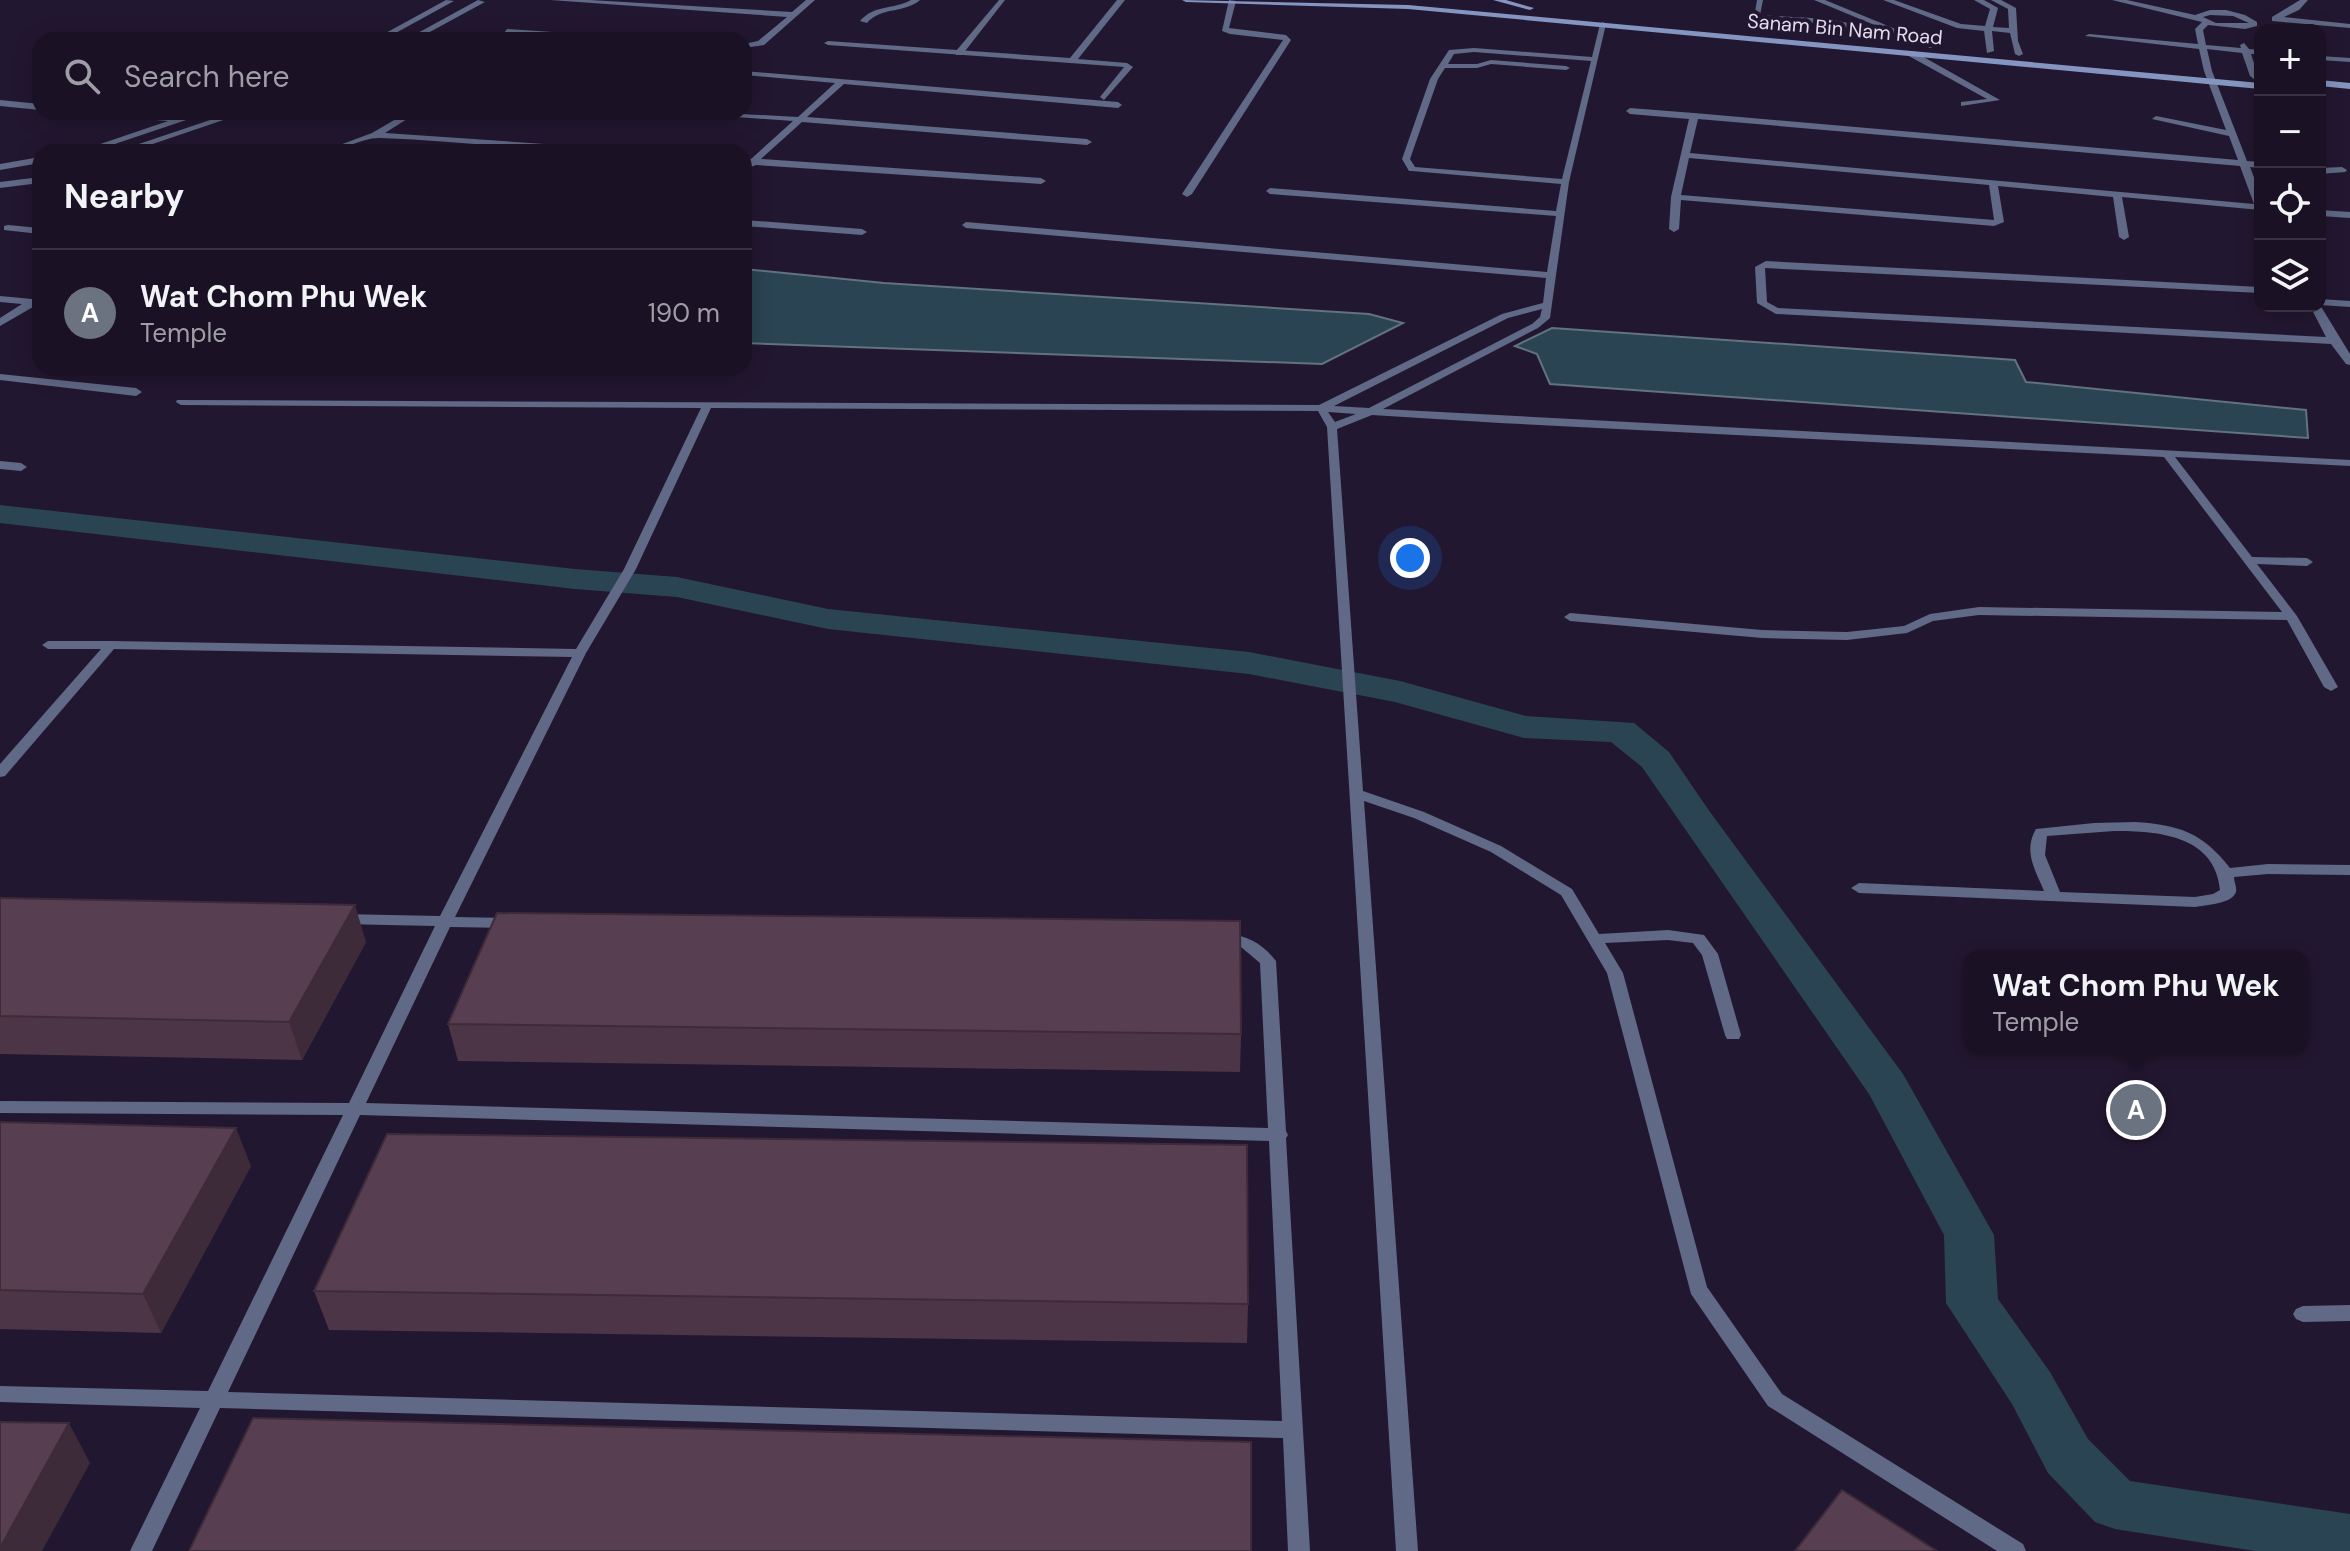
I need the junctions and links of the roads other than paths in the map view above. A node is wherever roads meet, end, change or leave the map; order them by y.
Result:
1 (554, 0) edge
2 (811, 0) edge
3 (916, 0) edge
4 (1002, 0) edge
5 (1121, 0) edge
6 (1186, 0) edge
7 (1422, 0) edge
8 (1497, 0) edge
9 (1760, 0) edge
10 (1818, 0) edge
11 (1887, 0) edge
12 (1978, 0) edge
13 (2116, 0) edge
14 (2304, 0) edge
15 (448, 1) edge
16 (485, 1) edge
17 (1232, 1) edge
18 (1436, 3) edge
19 (1994, 3) edge
20 (1409, 4) edge
21 (1530, 8) junction
22 (795, 15) junction
23 (1756, 17) junction
24 (2196, 17) junction
25 (2275, 19) junction
26 (864, 21) dead end
27 (2253, 21) junction
28 (2206, 23) junction
29 (1603, 24) junction
30 (2350, 26) edge
31 (2245, 27) junction
32 (1754, 29) junction
33 (1988, 29) junction
34 (507, 31) dead end
35 (2013, 31) junction
36 (392, 32) edge
37 (425, 32) edge
38 (522, 32) edge
39 (2089, 36) dead end
40 (1885, 41) junction
41 (828, 43) dead end
42 (752, 45) edge
43 (1933, 46) junction
44 (2203, 47) junction
45 (2246, 51) junction
46 (2254, 52) edge
47 (959, 53) junction
48 (1910, 53) junction
49 (2019, 54) junction
50 (1992, 56) junction
51 (2326, 58) edge
52 (1595, 59) junction
53 (1073, 60) junction
54 (2350, 60) edge
55 (2048, 62) junction
56 (1441, 66) junction
57 (1566, 68) dead end
58 (2254, 69) edge
59 (752, 74) edge
60 (2210, 76) junction
61 (2254, 76) edge
62 (842, 81) junction
63 (2326, 84) edge
64 (2254, 85) edge
65 (2350, 86) edge
66 (2326, 92) edge
67 (2350, 94) edge
68 (1104, 97) dead end
69 (0, 103) edge
70 (1964, 104) dead end
71 (1118, 105) dead end
72 (32, 106) edge
73 (1630, 111) dead end
74 (1694, 116) junction
75 (752, 117) edge
76 (2156, 119) dead end
77 (182, 120) joint
78 (222, 120) edge
79 (400, 120) edge
80 (800, 122) junction
81 (212, 124) junction
82 (2231, 134) junction
83 (375, 135) junction
84 (1087, 142) dead end
85 (107, 144) edge
86 (146, 144) edge
87 (349, 144) edge
88 (503, 144) edge
89 (1686, 155) junction
90 (752, 159) edge
91 (32, 161) edge
92 (752, 161) edge
93 (2241, 163) junction
94 (2254, 164) edge
95 (0, 167) edge
96 (2342, 170) dead end
97 (2326, 171) edge
98 (32, 181) edge
99 (1041, 181) dead end
100 (1565, 182) junction
101 (1993, 182) junction
102 (0, 185) edge
103 (1270, 191) dead end
104 (2254, 193) edge
105 (1187, 194) dead end
106 (2117, 194) junction
107 (1676, 197) junction
108 (2254, 206) edge
109 (2326, 213) edge
110 (1559, 214) junction
111 (2350, 215) edge
112 (752, 224) edge
113 (966, 225) dead end
114 (8, 228) dead end
115 (1674, 229) dead end
116 (32, 230) edge
117 (862, 232) dead end
118 (2124, 237) dead end
119 (1549, 275) junction
120 (2254, 290) edge
121 (0, 299) edge
122 (32, 301) edge
123 (2326, 302) edge
124 (32, 304) edge
125 (2350, 304) edge
126 (1544, 305) junction
127 (2318, 312) edge
128 (0, 323) edge
129 (2334, 341) junction
130 (2350, 362) edge
131 (0, 377) edge
132 (136, 392) dead end
133 (181, 402) dead end
134 (707, 406) junction
135 (1321, 408) junction
136 (1369, 412) junction
137 (1332, 427) junction
138 (2167, 454) junction
139 (2350, 463) edge
140 (0, 465) edge
141 (21, 467) dead end
142 (2248, 560) junction
143 (2307, 562) dead end
144 (2291, 616) junction
145 (1570, 617) dead end
146 (48, 645) dead end
147 (111, 645) junction
148 (580, 653) junction
149 (2331, 687) dead end
150 (0, 773) edge
151 (1359, 794) junction
152 (2350, 870) edge
153 (2226, 873) junction
154 (1859, 888) dead end
155 (2053, 894) junction
156 (318, 919) edge
157 (445, 921) junction
158 (525, 923) edge
159 (1206, 939) edge
160 (1594, 939) junction
161 (1733, 1035) dead end
162 (0, 1107) edge
163 (354, 1109) junction
164 (1279, 1135) junction
165 (2350, 1313) edge
166 (2303, 1314) dead end
167 (0, 1394) edge
168 (214, 1400) junction
169 (1294, 1430) junction
170 (141, 1551) edge
171 (1299, 1551) edge
172 (1407, 1551) edge
173 (2015, 1551) edge

1 - 22 street
2 - 22 street
3 - 26 street
4 - 47 lane
5 - 53 street
6 - 17 main road, Sanam Bin Nam Road
7 - 18 main road, Sanam Bin Nam Road
8 - 21 main road
9 - 23 lane
10 - 43 street
11 - 33 street
12 - 19 street
13 - 24 street
14 - 25 street
15 - 16 street
15 - 36 street
16 - 37 street
17 - 20 main road, Sanam Bin Nam Road
17 - 105 street
18 - 20 main road, Sanam Bin Nam Road
18 - 21 main road, Sanam Bin Nam Road
18 - 29 main road, Sanam Bin Nam Road
19 - 33 street
19 - 35 street
21 - 32 main road, Sanam Bin Nam Road
22 - 42 street
23 - 32 lane
23 - 40 lane
24 - 27 street
24 - 28 street
25 - 27 street
25 - 30 street
27 - 31 street
28 - 31 street
28 - 44 street
29 - 48 main road, Sanam Bin Nam Road
29 - 52 lane
31 - 45 street
32 - 40 main road, Sanam Bin Nam Road
33 - 35 street
33 - 50 street
34 - 38 street
35 - 49 street
39 - 44 street
40 - 43 main road, Sanam Bin Nam Road
41 - 47 street
43 - 50 main road, Sanam Bin Nam Road
44 - 45 street
44 - 60 street
45 - 46 street
45 - 58 street
47 - 53 street
48 - 50 main road, Sanam Bin Nam Road
48 - 70 street
49 - 50 main road, Sanam Bin Nam Road
49 - 55 main road, Sanam Bin Nam Road
50 - 55 main road, Sanam Bin Nam Road
51 - 54 street
52 - 56 lane
52 - 100 lane
53 - 68 street
55 - 60 main road, Sanam Bin Nam Road
56 - 57 lane
56 - 100 lane
59 - 62 street
60 - 61 main road, Sanam Bin Nam Road
60 - 64 main road, Sanam Bin Nam Road
60 - 82 street
62 - 71 street
62 - 80 street
63 - 65 main road
66 - 67 main road
69 - 72 street
73 - 74 street
74 - 89 street
74 - 93 street
75 - 80 street
76 - 82 street
77 - 81 street
77 - 85 street
78 - 81 street
79 - 83 street
80 - 84 street
80 - 90 street
81 - 86 street
82 - 93 street
83 - 87 street
83 - 88 street
89 - 101 street
89 - 107 street
91 - 95 street
92 - 99 street
93 - 94 street
93 - 104 street
96 - 97 street
98 - 102 street
100 - 110 lane
101 - 106 street
101 - 107 street
103 - 110 lane
106 - 108 street
106 - 118 street
107 - 115 street
109 - 111 street
110 - 119 lane
112 - 117 street
113 - 119 lane
114 - 116 street
119 - 126 lane
120 - 129 street
121 - 122 street
123 - 125 street
124 - 128 street
126 - 135 lane
126 - 136 lane
127 - 129 street
129 - 130 street
131 - 132 street
133 - 134 lane
134 - 135 lane
134 - 148 lane
135 - 136 lane
135 - 137 lane
136 - 137 lane
136 - 138 lane
137 - 151 lane
138 - 139 lane
138 - 142 lane
140 - 141 street
142 - 143 lane
142 - 144 lane
144 - 145 lane
144 - 149 lane
146 - 147 lane
147 - 148 lane
147 - 150 lane
148 - 157 lane
151 - 160 lane
151 - 172 lane
152 - 153 lane
153 - 155 lane
153 - 155 lane
154 - 155 lane
156 - 157 lane
157 - 158 lane
157 - 163 lane
159 - 164 lane
160 - 161 lane
160 - 173 lane
162 - 163 lane
163 - 164 lane
163 - 168 lane
164 - 169 lane
165 - 166 lane
167 - 168 lane
168 - 169 lane
168 - 170 lane
169 - 171 lane

